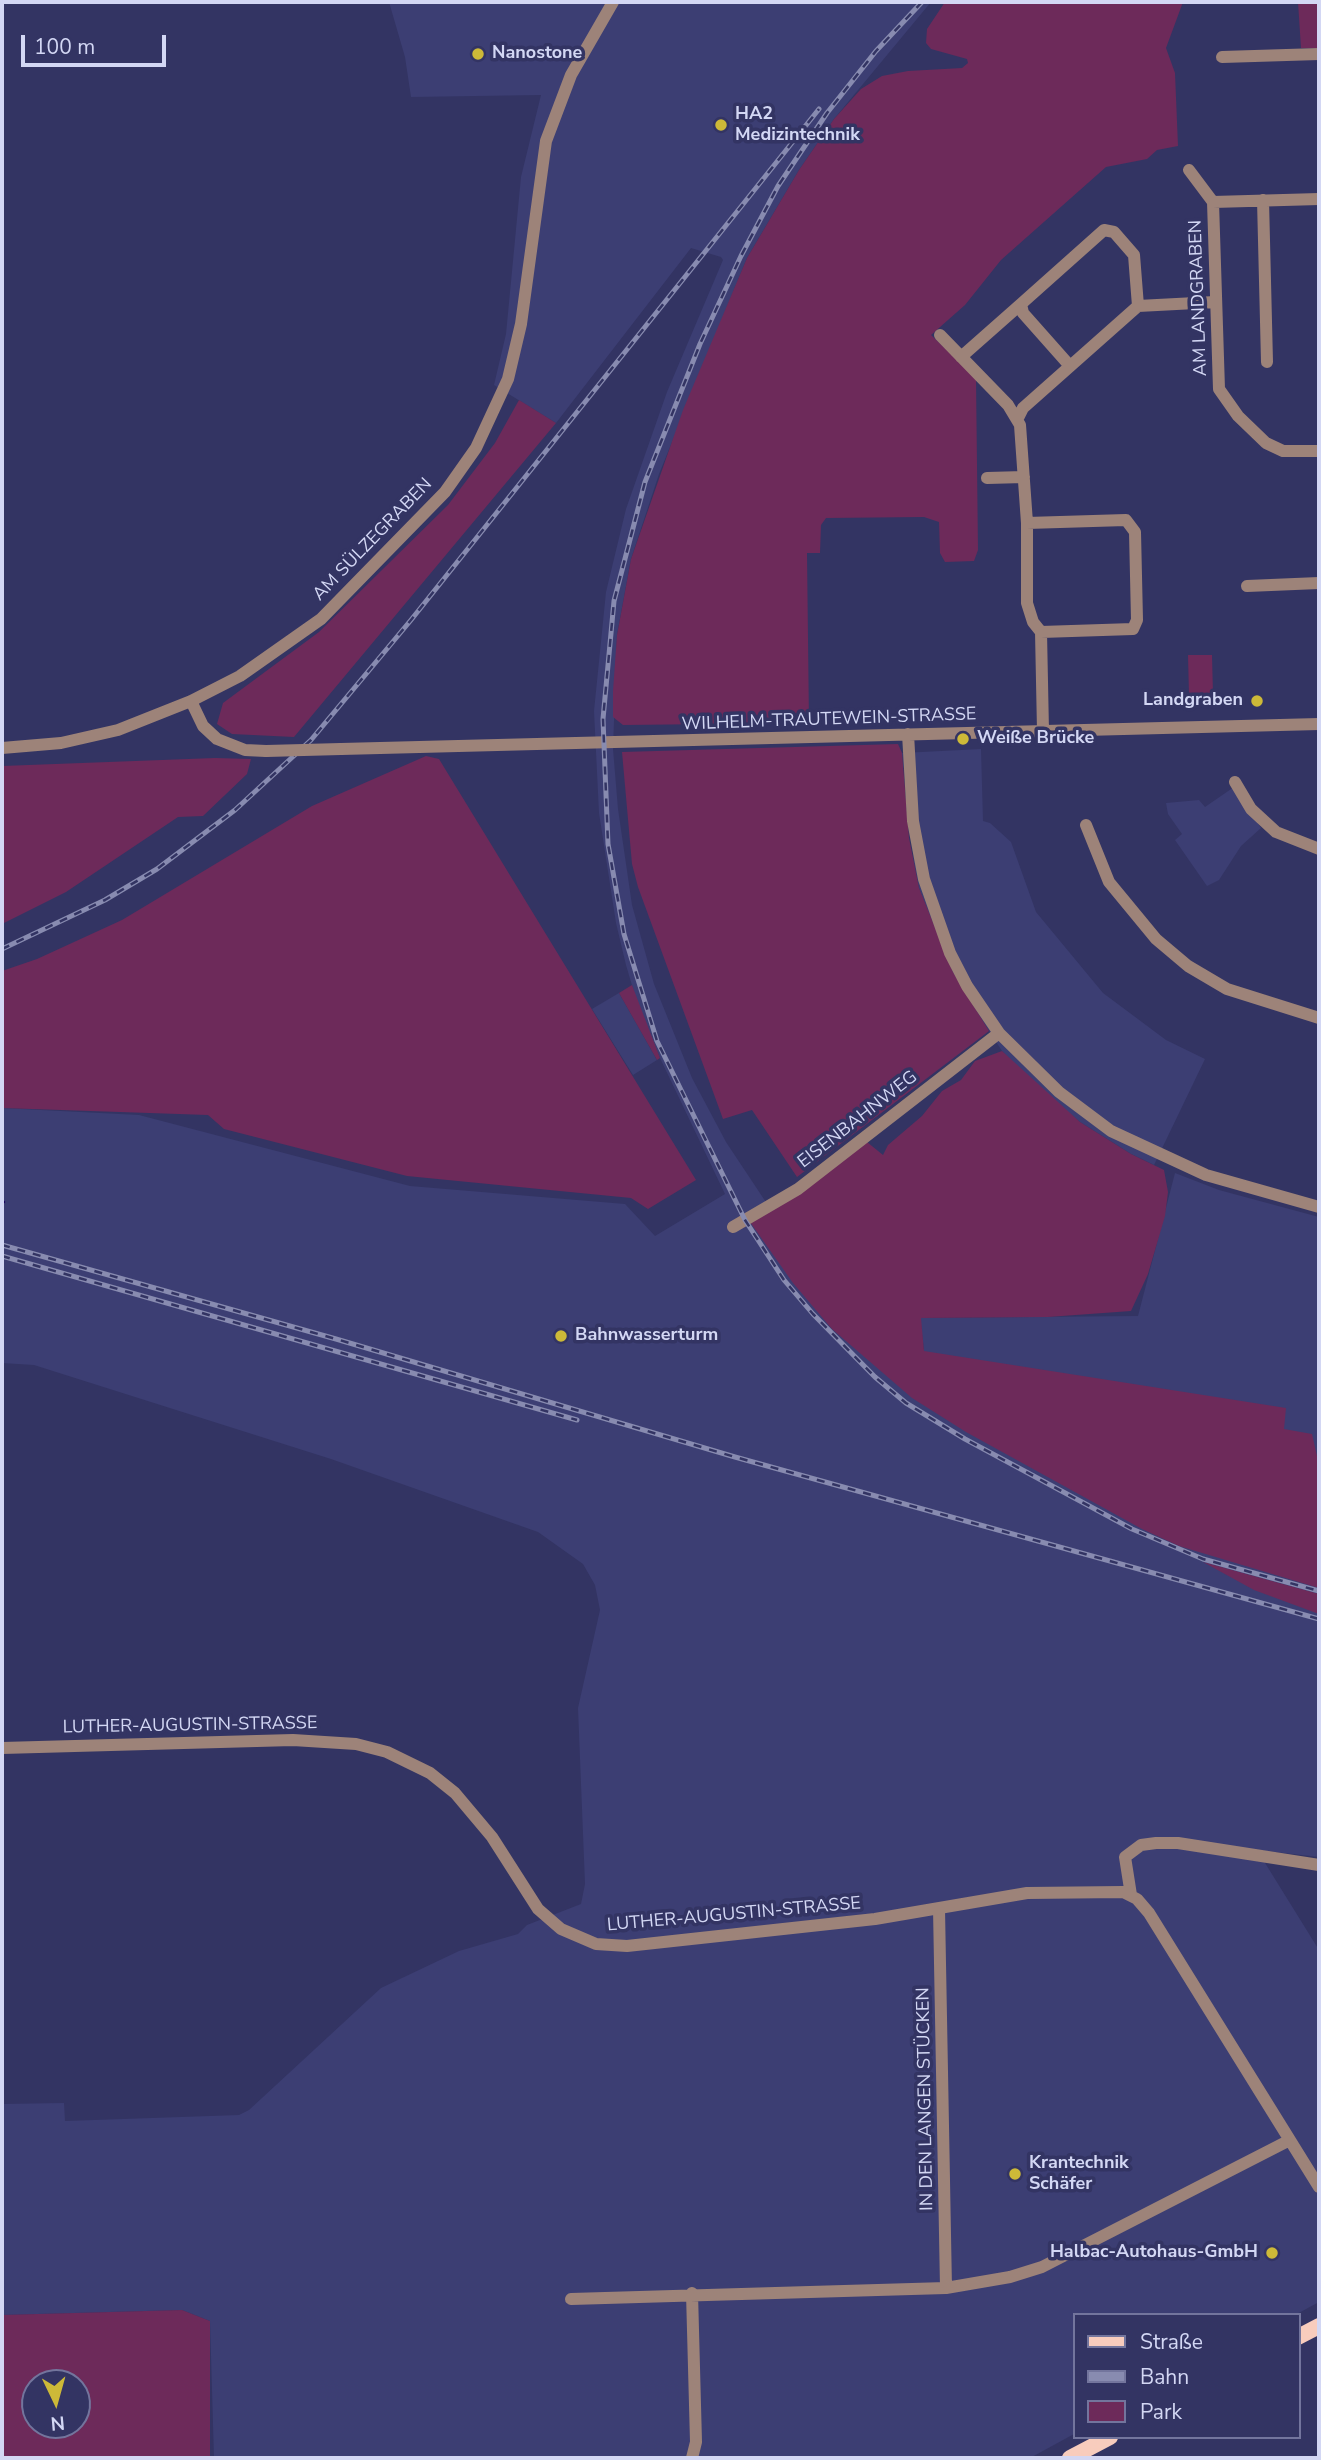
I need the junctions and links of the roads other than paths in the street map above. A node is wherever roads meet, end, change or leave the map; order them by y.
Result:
1 (613, 2) edge
2 (1319, 54) edge
3 (1222, 57) dead end
4 (1189, 170) dead end
5 (1319, 199) edge
6 (1263, 200) junction
7 (1213, 202) junction
8 (1215, 302) junction
9 (1021, 304) junction
10 (1138, 306) junction
11 (940, 335) dead end
12 (961, 356) junction
13 (1267, 362) dead end
14 (1070, 366) junction
15 (1018, 418) junction
16 (1319, 451) edge
17 (1024, 477) junction
18 (987, 478) dead end
19 (1027, 523) junction
20 (1319, 583) edge
21 (1247, 586) dead end
22 (1041, 632) junction
23 (191, 701) junction
24 (1319, 724) edge
25 (1043, 731) junction
26 (908, 734) junction
27 (2, 748) edge
28 (1235, 782) dead end
29 (1086, 825) dead end
30 (1319, 849) edge
31 (1319, 1018) edge
32 (999, 1032) junction
33 (1319, 1207) edge
34 (733, 1227) dead end
35 (2, 1748) edge
36 (1319, 1865) edge
37 (1131, 1895) junction
38 (940, 1909) junction
39 (1288, 2141) junction
40 (1319, 2187) edge
41 (946, 2288) junction
42 (692, 2293) junction
43 (571, 2299) dead end
44 (1319, 2326) edge
45 (1300, 2336) edge
46 (1106, 2439) edge
47 (692, 2458) edge
48 (1070, 2458) edge

1 - 23 street, AM SÜLZEGRABEN
2 - 3 street
4 - 7 street, AM LANDGRABEN
5 - 6 street
6 - 7 street
6 - 13 street
7 - 8 street, AM LANDGRABEN
8 - 10 street
8 - 16 street, AM LANDGRABEN
9 - 10 street
9 - 12 street
9 - 14 street
10 - 14 street
11 - 12 street
12 - 15 street
14 - 15 street
15 - 17 street
17 - 18 street
17 - 19 street
19 - 22 street
19 - 22 street
20 - 21 street
22 - 25 street
23 - 26 street, WILHELM-TRAUTEWEIN-STRASSE, bridge
23 - 27 street, AM SÜLZEGRABEN
24 - 25 street, WILHELM-TRAUTEWEIN-STRASSE
25 - 26 street, WILHELM-TRAUTEWEIN-STRASSE
26 - 32 street
28 - 30 street
29 - 31 street
32 - 33 street
32 - 34 street, EISENBAHNWEG
35 - 38 street, LUTHER-AUGUSTIN-STRASSE
36 - 37 street
37 - 38 street, LUTHER-AUGUSTIN-STRASSE
37 - 39 street
38 - 41 street, IN DEN LANGEN STÜCKEN
39 - 40 street
39 - 41 street
41 - 42 street
42 - 43 street
42 - 47 street
44 - 45 main road
46 - 48 main road

